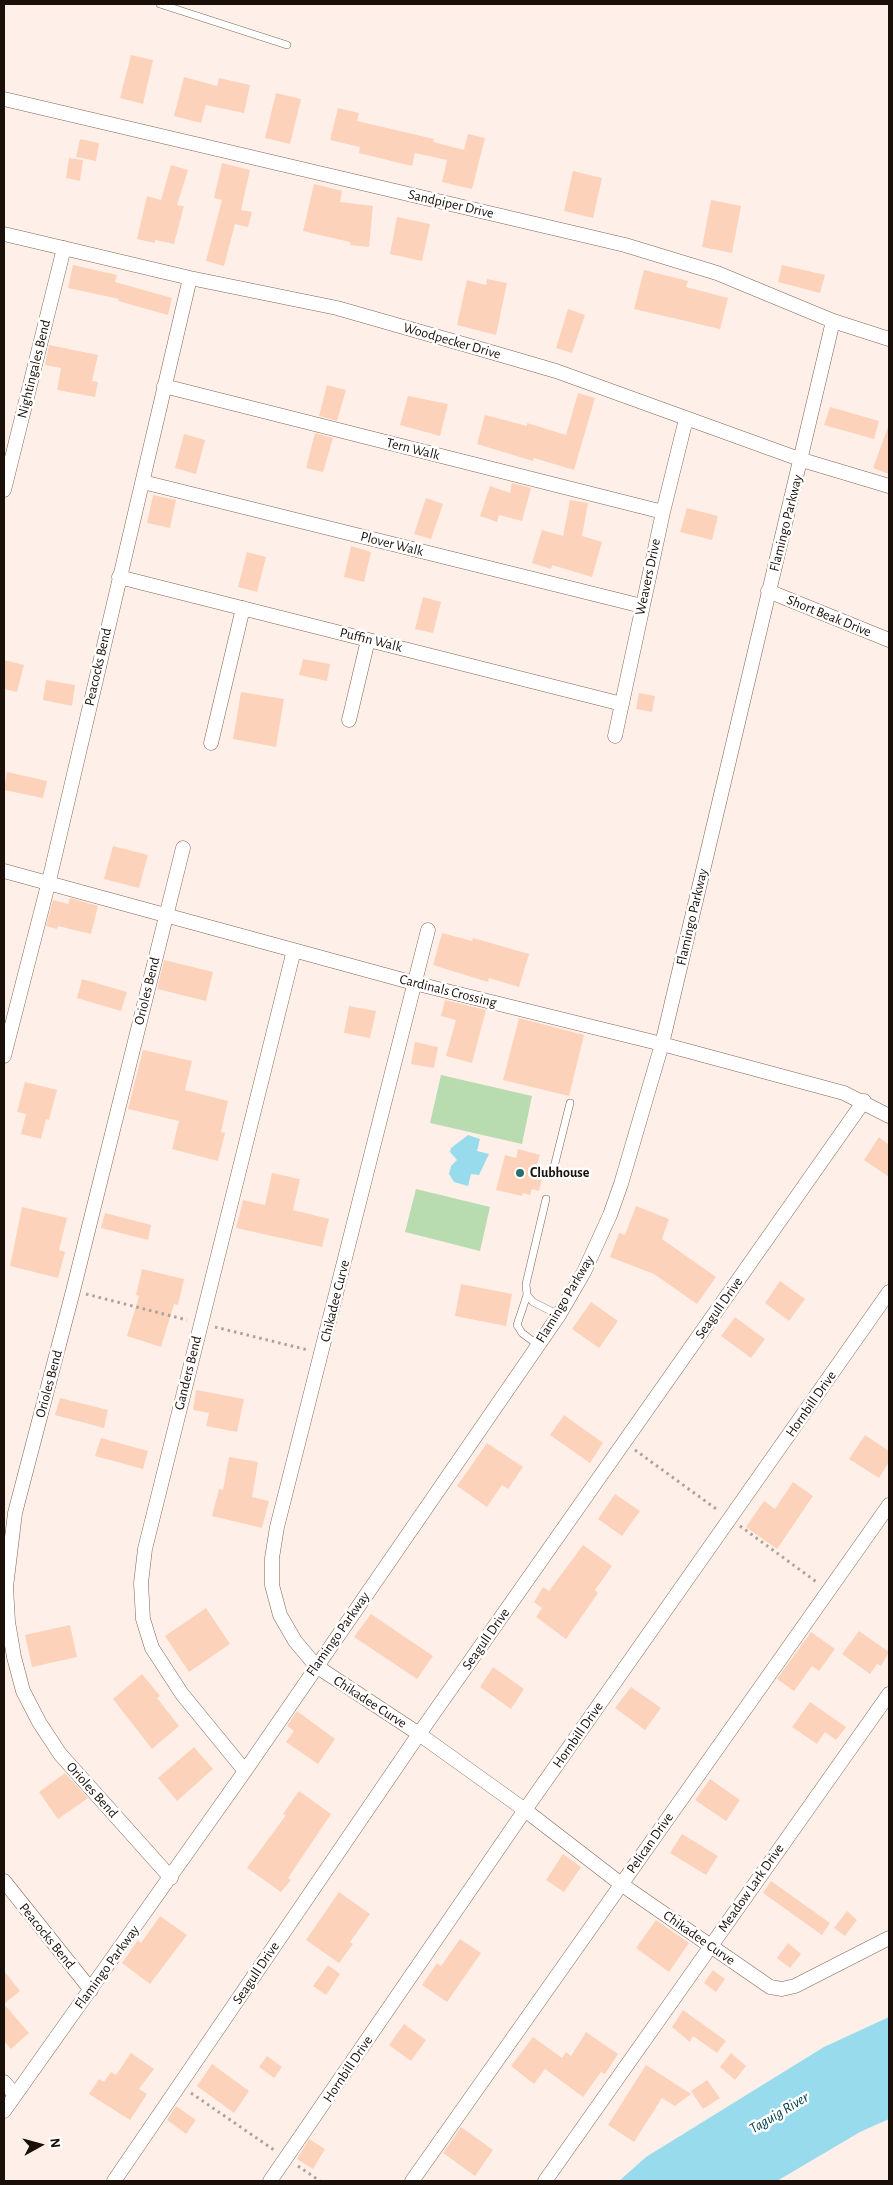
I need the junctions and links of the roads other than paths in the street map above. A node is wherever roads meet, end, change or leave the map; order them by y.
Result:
1 (160, 4) edge
2 (287, 45) dead end
3 (4, 99) edge
4 (4, 234) edge
5 (64, 248) junction
6 (190, 278) junction
7 (834, 321) junction
8 (889, 338) edge
9 (164, 386) junction
10 (686, 419) junction
11 (802, 460) junction
12 (143, 482) junction
13 (889, 486) edge
14 (4, 490) edge
15 (663, 512) junction
16 (119, 577) junction
17 (768, 592) junction
18 (642, 606) junction
19 (243, 608) junction
20 (368, 640) junction
21 (889, 640) edge
22 (622, 704) junction
23 (350, 720) dead end
24 (616, 736) dead end
25 (211, 743) dead end
26 (183, 848) dead end
27 (4, 870) edge
28 (49, 881) junction
29 (166, 914) junction
30 (428, 930) dead end
31 (294, 950) junction
32 (414, 983) junction
33 (662, 1044) junction
34 (4, 1056) edge
35 (864, 1101) junction
36 (570, 1103) dead end
37 (889, 1116) edge
38 (554, 1167) dead end
39 (546, 1199) dead end
40 (889, 1292) edge
41 (527, 1294) junction
42 (559, 1314) junction
43 (538, 1345) junction
44 (889, 1505) edge
45 (9, 1512) edge
46 (316, 1666) junction
47 (889, 1694) edge
48 (419, 1734) junction
49 (245, 1771) junction
50 (525, 1810) junction
51 (171, 1878) junction
52 (4, 1881) edge
53 (621, 1884) junction
54 (889, 1938) edge
55 (710, 1946) junction
56 (91, 1990) junction
57 (4, 2082) edge
58 (15, 2096) junction
59 (4, 2111) edge
60 (114, 2181) edge
61 (270, 2181) edge
62 (412, 2181) edge
63 (545, 2181) edge

1 - 2 lane
3 - 7 street, Sandpiper Drive
4 - 5 street, Woodpecker Drive
5 - 6 street, Woodpecker Drive
5 - 14 street, Nightingales Bend
6 - 9 street, Peacocks Bend
6 - 10 street, Woodpecker Drive
7 - 8 street, Sandpiper Drive
7 - 11 street, Flamingo Parkway
9 - 12 street, Peacocks Bend
9 - 15 street, Tern Walk
10 - 11 street, Woodpecker Drive
10 - 15 street, Weavers Drive
11 - 13 street, Woodpecker Drive
11 - 17 street, Flamingo Parkway
12 - 16 street, Peacocks Bend
12 - 18 street, Plover Walk
15 - 18 street, Weavers Drive
16 - 19 street, Puffin Walk
16 - 28 street, Peacocks Bend
17 - 21 street, Short Beak Drive
17 - 33 street, Flamingo Parkway
18 - 22 street, Weavers Drive
19 - 20 street, Puffin Walk
19 - 25 street
20 - 22 street, Puffin Walk
20 - 23 street
22 - 24 street, Weavers Drive
26 - 29 street, Orioles Bend
27 - 28 street, Cardinals Crossing
28 - 29 street, Cardinals Crossing
28 - 34 street, Peacocks Bend
29 - 31 street, Cardinals Crossing
29 - 45 street, Orioles Bend
30 - 32 street, Chikadee Curve
31 - 32 street, Cardinals Crossing
31 - 49 street, Ganders Bend
32 - 33 street, Cardinals Crossing
32 - 46 street, Chikadee Curve
33 - 35 street, Cardinals Crossing
33 - 42 street, Flamingo Parkway
35 - 37 street, Cardinals Crossing
35 - 48 street, Seagull Drive
36 - 38 lane
39 - 41 lane
40 - 50 street, Hornbill Drive
41 - 42 lane
41 - 43 lane
42 - 43 street, Flamingo Parkway
43 - 46 street, Flamingo Parkway
44 - 53 street, Pelican Drive
45 - 51 street, Orioles Bend
46 - 48 street, Chikadee Curve
46 - 49 street, Flamingo Parkway
47 - 55 street, Meadow Lark Drive
48 - 50 street, Chikadee Curve
48 - 60 street, Seagull Drive
49 - 51 street, Flamingo Parkway
50 - 53 street, Chikadee Curve
50 - 61 street, Hornbill Drive
51 - 56 street, Flamingo Parkway
52 - 56 street, Peacocks Bend
53 - 55 street, Chikadee Curve
53 - 62 street, Pelican Drive
54 - 55 street, Chikadee Curve
55 - 63 street, Meadow Lark Drive
56 - 58 street, Flamingo Parkway
57 - 58 street
58 - 59 street, Flamingo Parkway

